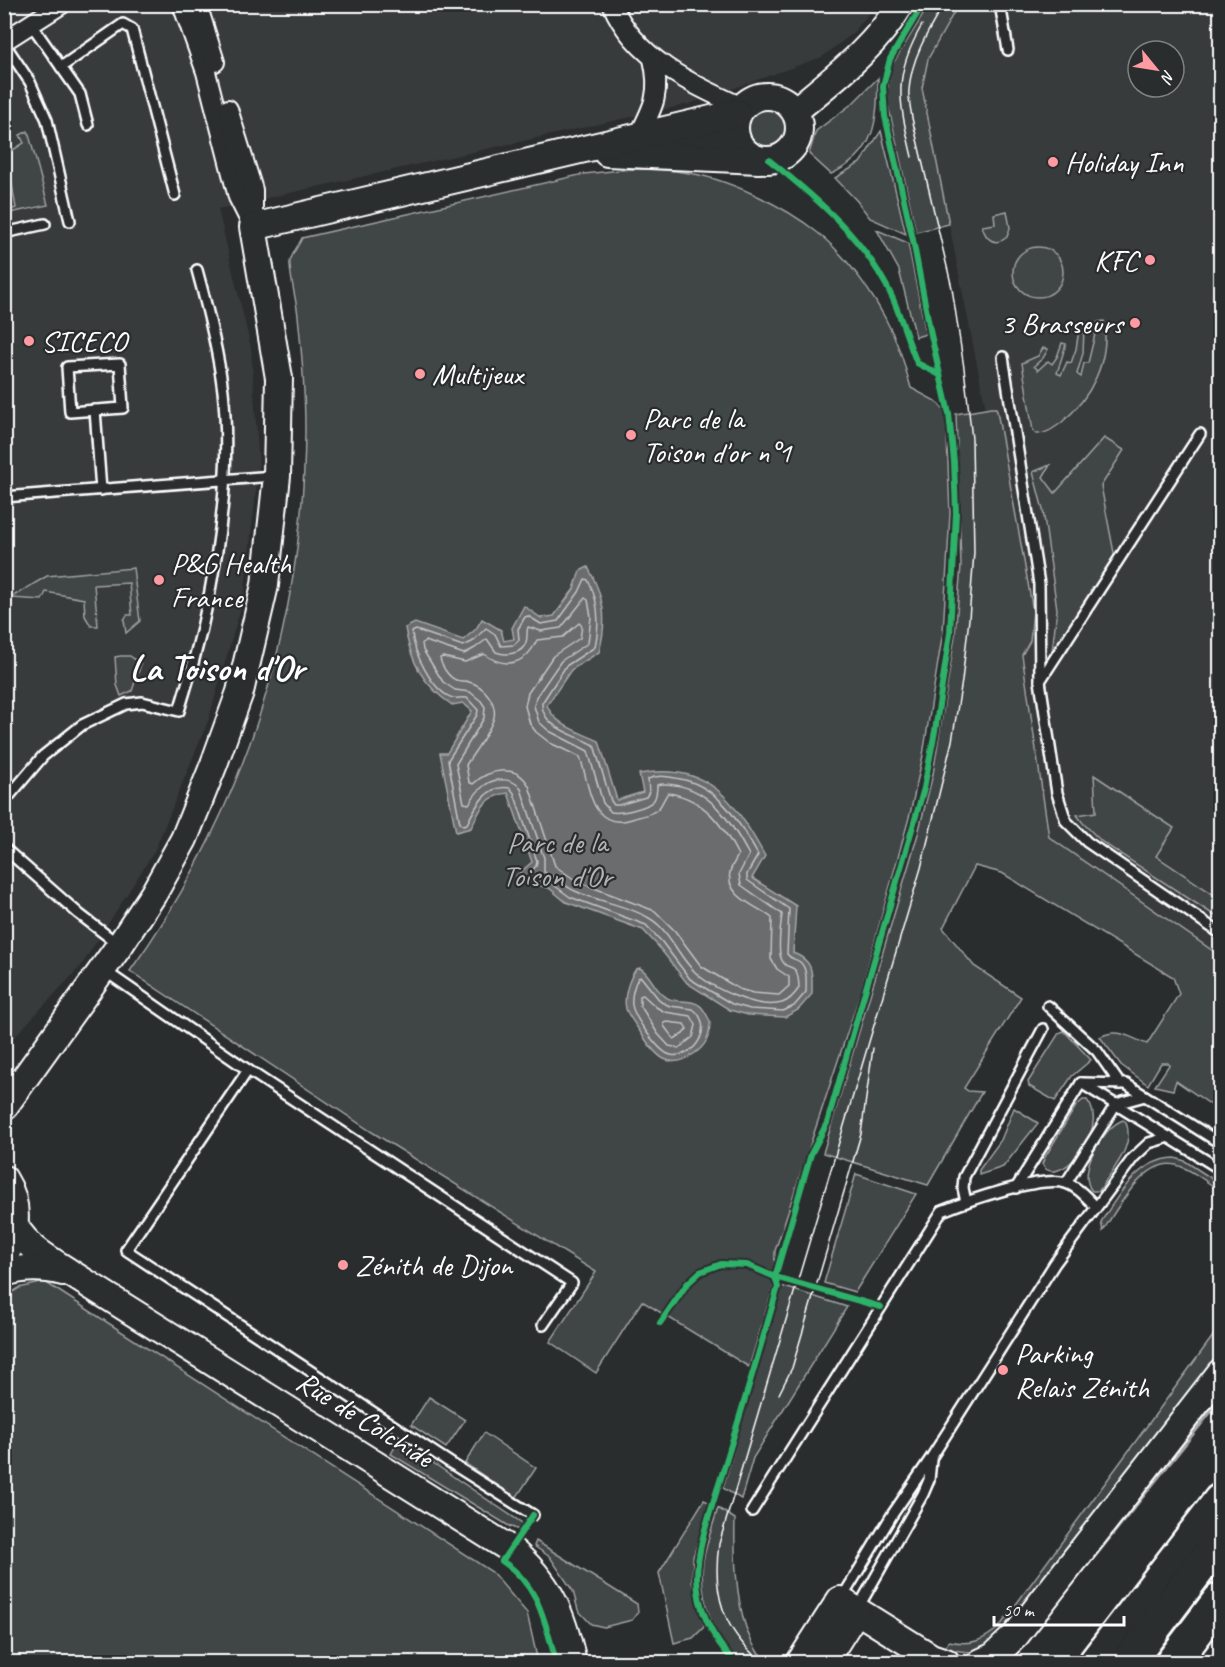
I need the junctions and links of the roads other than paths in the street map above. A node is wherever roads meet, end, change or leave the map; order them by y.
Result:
1 (62, 4) edge
2 (182, 4) edge
3 (197, 4) edge
4 (612, 4) edge
5 (901, 4) edge
6 (1000, 4) edge
7 (31, 24) junction
8 (4, 42) edge
9 (1008, 50) dead end
10 (653, 59) junction
11 (61, 68) junction
12 (795, 111) junction
13 (738, 119) junction
14 (88, 125) dead end
15 (638, 137) junction
16 (613, 143) junction
17 (576, 152) junction
18 (759, 160) junction
19 (175, 195) dead end
20 (70, 221) dead end
21 (45, 224) dead end
22 (253, 226) junction
23 (4, 233) edge
24 (197, 270) dead end
25 (1003, 357) dead end
26 (95, 410) junction
27 (1200, 434) dead end
28 (277, 476) junction
29 (223, 481) junction
30 (101, 490) junction
31 (4, 497) edge
32 (1040, 681) junction
33 (4, 802) edge
34 (4, 848) edge
35 (1221, 933) edge
36 (120, 945) junction
37 (103, 970) junction
38 (1048, 1006) dead end
39 (1043, 1029) dead end
40 (248, 1070) junction
41 (1081, 1083) junction
42 (1120, 1084) junction
43 (1145, 1096) junction
44 (1116, 1104) junction
45 (4, 1107) edge
46 (1169, 1137) junction
47 (1221, 1143) edge
48 (1221, 1169) edge
49 (4, 1179) edge
50 (1066, 1183) junction
51 (1016, 1188) junction
52 (966, 1202) junction
53 (1096, 1207) junction
54 (15, 1226) junction
55 (4, 1258) edge
56 (4, 1274) edge
57 (72, 1274) junction
58 (543, 1325) dead end
59 (1221, 1373) edge
60 (932, 1458) junction
61 (1221, 1501) edge
62 (752, 1511) dead end
63 (533, 1515) dead end
64 (1221, 1540) edge
65 (1221, 1600) edge
66 (848, 1605) junction
67 (573, 1662) edge
68 (800, 1662) edge
69 (824, 1662) edge
70 (946, 1662) edge
71 (981, 1662) edge
72 (1096, 1662) edge
73 (1128, 1662) edge
74 (1174, 1662) edge

1 - 7 street
2 - 22 street
3 - 22 street
4 - 10 street
5 - 12 street
6 - 9 lane
7 - 8 street
7 - 11 lane
8 - 20 lane
10 - 13 street
10 - 15 street
11 - 14 lane
11 - 19 lane
12 - 13 street
12 - 18 street
13 - 15 street
13 - 16 street
13 - 18 street
15 - 16 street
16 - 17 street
17 - 18 street
17 - 22 street
21 - 23 lane
22 - 28 street
24 - 29 lane
25 - 32 lane
26 - 26 lane
26 - 30 lane
27 - 32 lane
28 - 29 lane
28 - 36 street
29 - 30 lane
29 - 33 lane
30 - 31 lane
32 - 35 lane
34 - 36 lane
36 - 37 street
37 - 40 lane
37 - 45 street
38 - 42 lane
39 - 52 lane
40 - 58 lane
40 - 63 lane
41 - 42 lane
41 - 44 lane
41 - 51 lane
42 - 43 lane
43 - 44 lane
43 - 47 lane
44 - 46 lane
44 - 50 lane
46 - 48 lane
46 - 53 lane
49 - 54 street
50 - 51 lane
50 - 53 lane
51 - 52 lane
52 - 62 lane
53 - 60 lane
54 - 55 street
54 - 57 street, Rue de Colchide
56 - 57 street, Rue de Colchide
57 - 67 street, Rue de Colchide
59 - 71 street
60 - 66 lane
60 - 66 lane
61 - 72 highway
64 - 73 highway
65 - 74 highway
66 - 68 street
66 - 69 street
66 - 70 street

